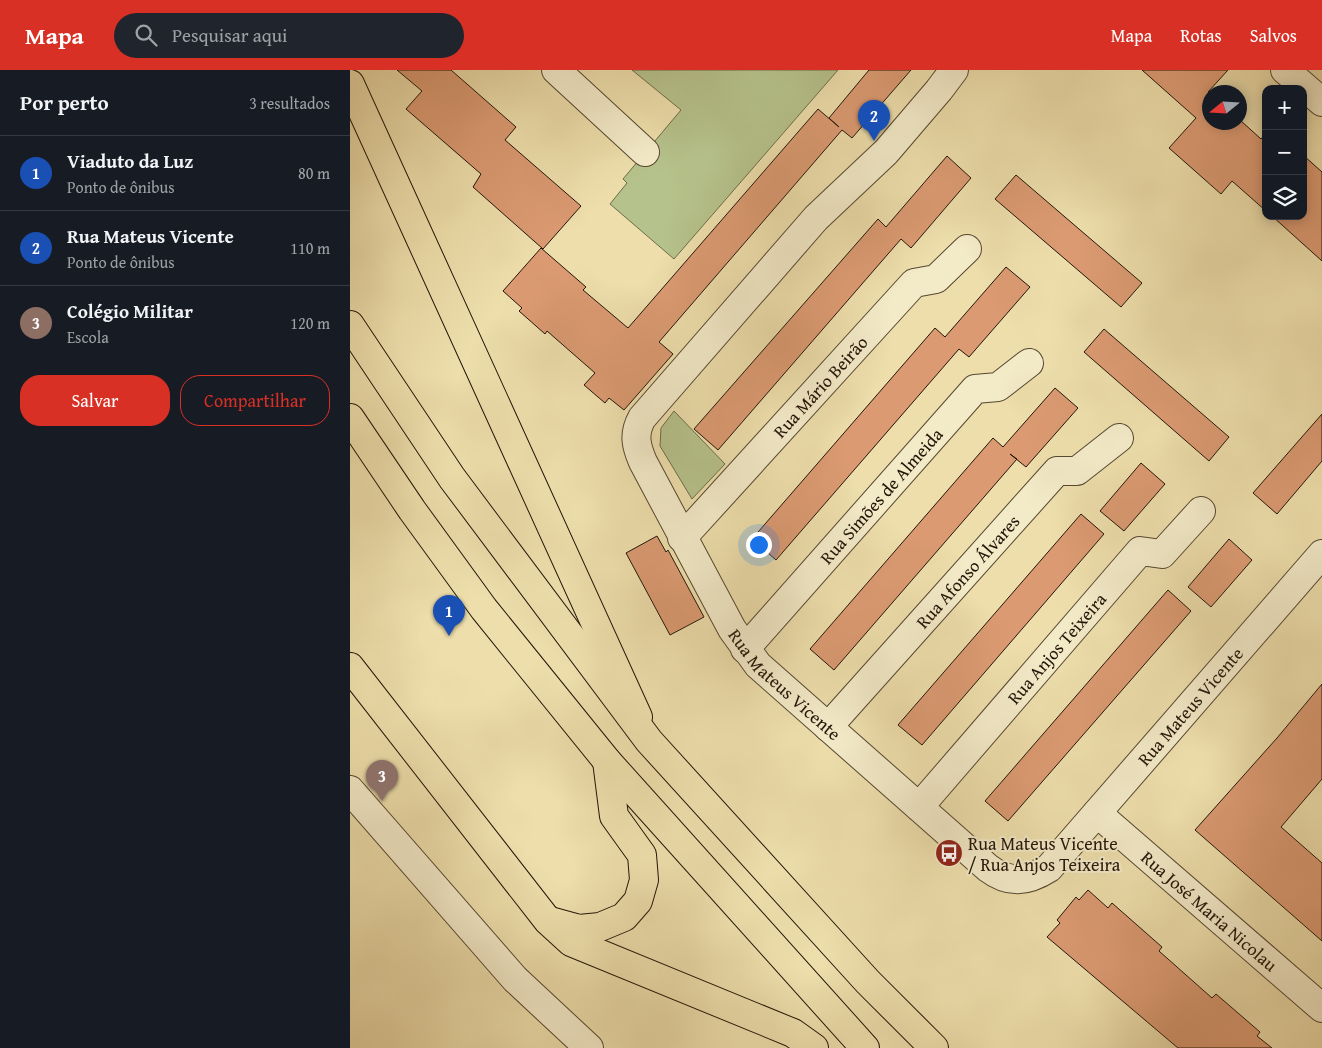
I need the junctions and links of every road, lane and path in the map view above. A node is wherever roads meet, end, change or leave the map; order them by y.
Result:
1 (556, 70) edge
2 (1285, 70) edge
3 (946, 80) edge
4 (350, 84) edge
5 (1322, 102) edge
6 (645, 152) dead end
7 (967, 249) dead end
8 (350, 325) edge
9 (1029, 363) dead end
10 (350, 418) edge
11 (1119, 438) dead end
12 (1201, 511) dead end
13 (682, 538) junction
14 (1322, 554) edge
15 (745, 649) junction
16 (350, 667) edge
17 (828, 727) junction
18 (649, 741) junction
19 (606, 761) junction
20 (350, 790) edge
21 (919, 807) junction
22 (1097, 813) junction
23 (548, 921) junction
24 (1322, 1008) edge
25 (589, 1048) edge
26 (814, 1048) edge
27 (865, 1048) edge
28 (934, 1048) edge

1 - 6 street
2 - 5 street
3 - 13 street, Rua Mateus Vicente
4 - 18 main road
7 - 13 street, Rua Mário Beirão
8 - 18 main road
9 - 15 street, Rua Simões de Almeida
10 - 19 main road
11 - 17 street, Rua Afonso Álvares
12 - 21 street, Rua Anjos Teixeira
13 - 15 street, Rua Mateus Vicente
14 - 22 street, Rua Mateus Vicente
15 - 17 street, Rua Mateus Vicente
16 - 23 main road
17 - 21 street, Rua Mateus Vicente
18 - 28 main road
19 - 23 main road
19 - 27 main road
20 - 25 street
21 - 22 street, Rua Mateus Vicente
22 - 24 street, Rua José Maria Nicolau
23 - 26 main road

